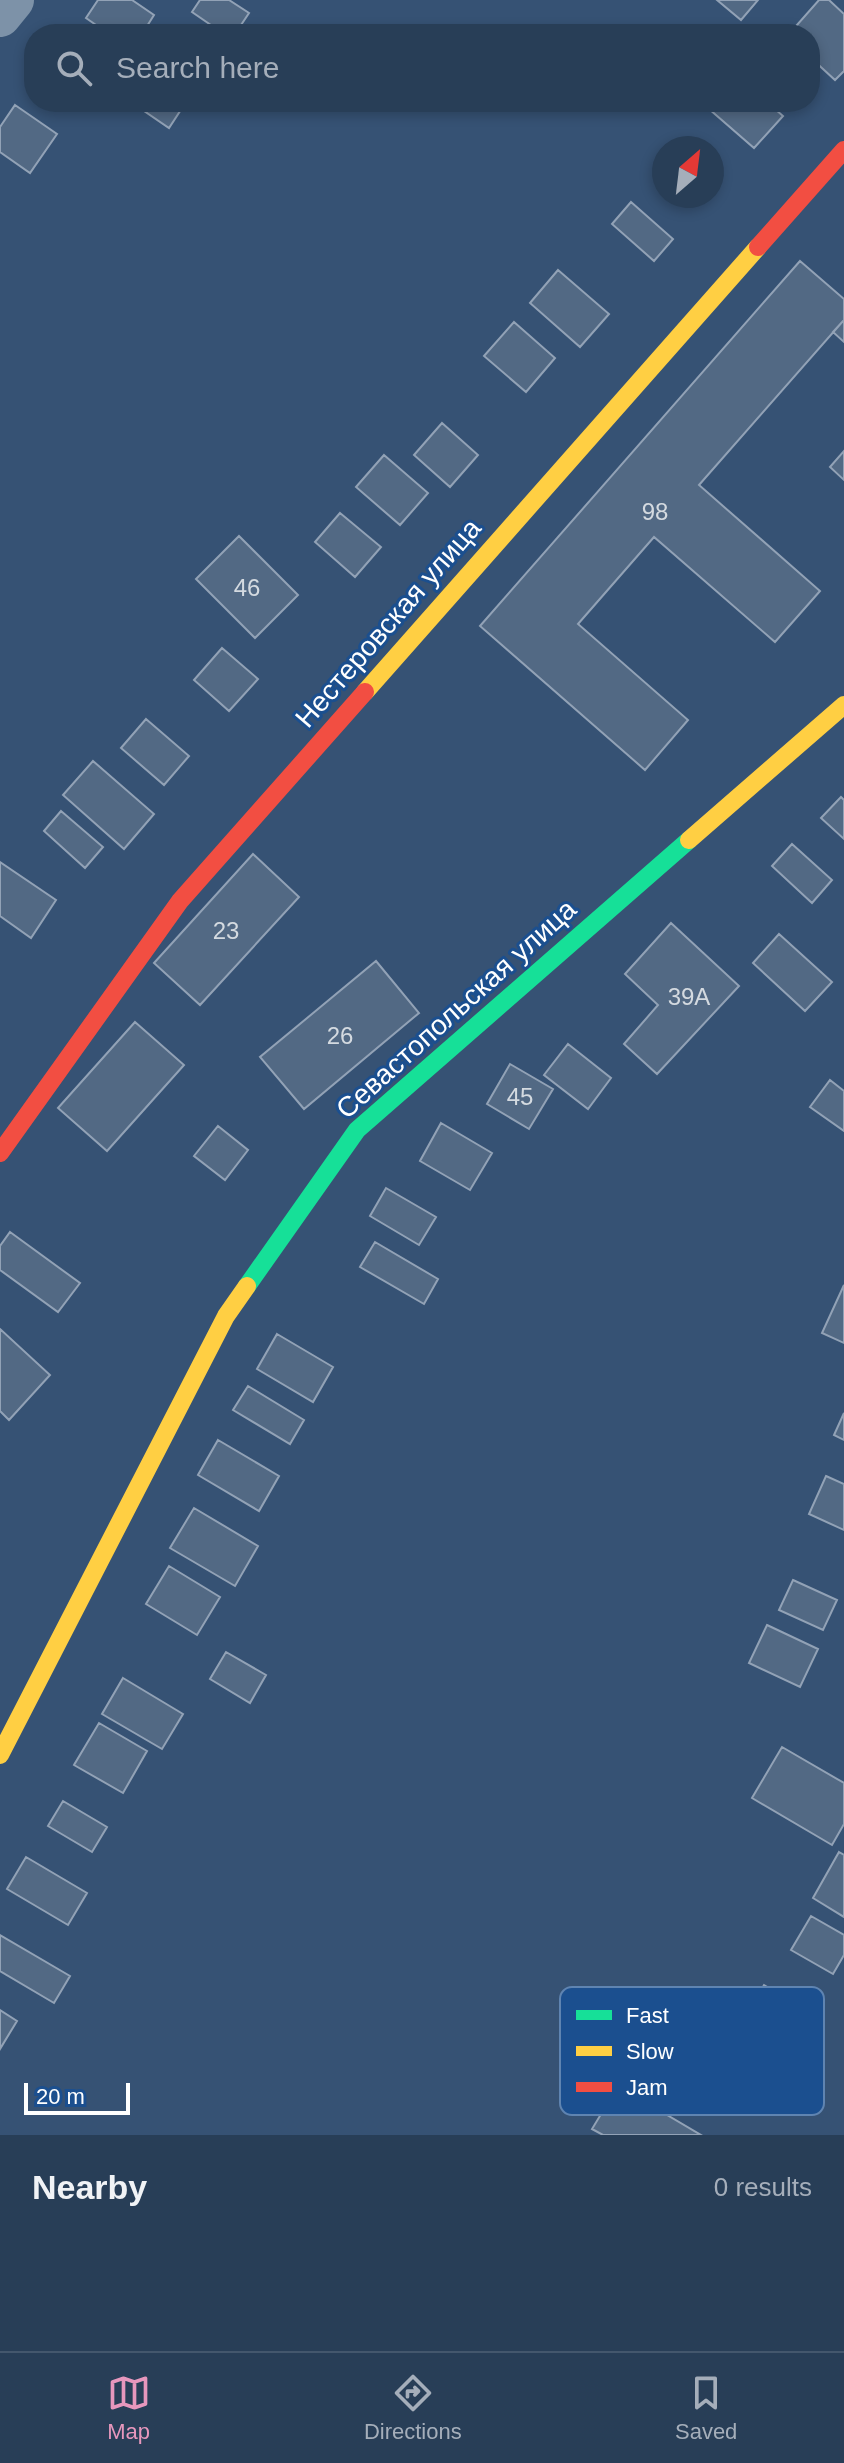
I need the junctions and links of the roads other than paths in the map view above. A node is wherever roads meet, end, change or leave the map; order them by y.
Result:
1 (13, 0) edge
2 (0, 16) edge
3 (844, 150) edge
4 (844, 705) edge
5 (0, 1153) edge
6 (0, 1755) edge

1 - 2 street
3 - 5 street, Нестеровская улица
4 - 6 street, Севастопольская улица

